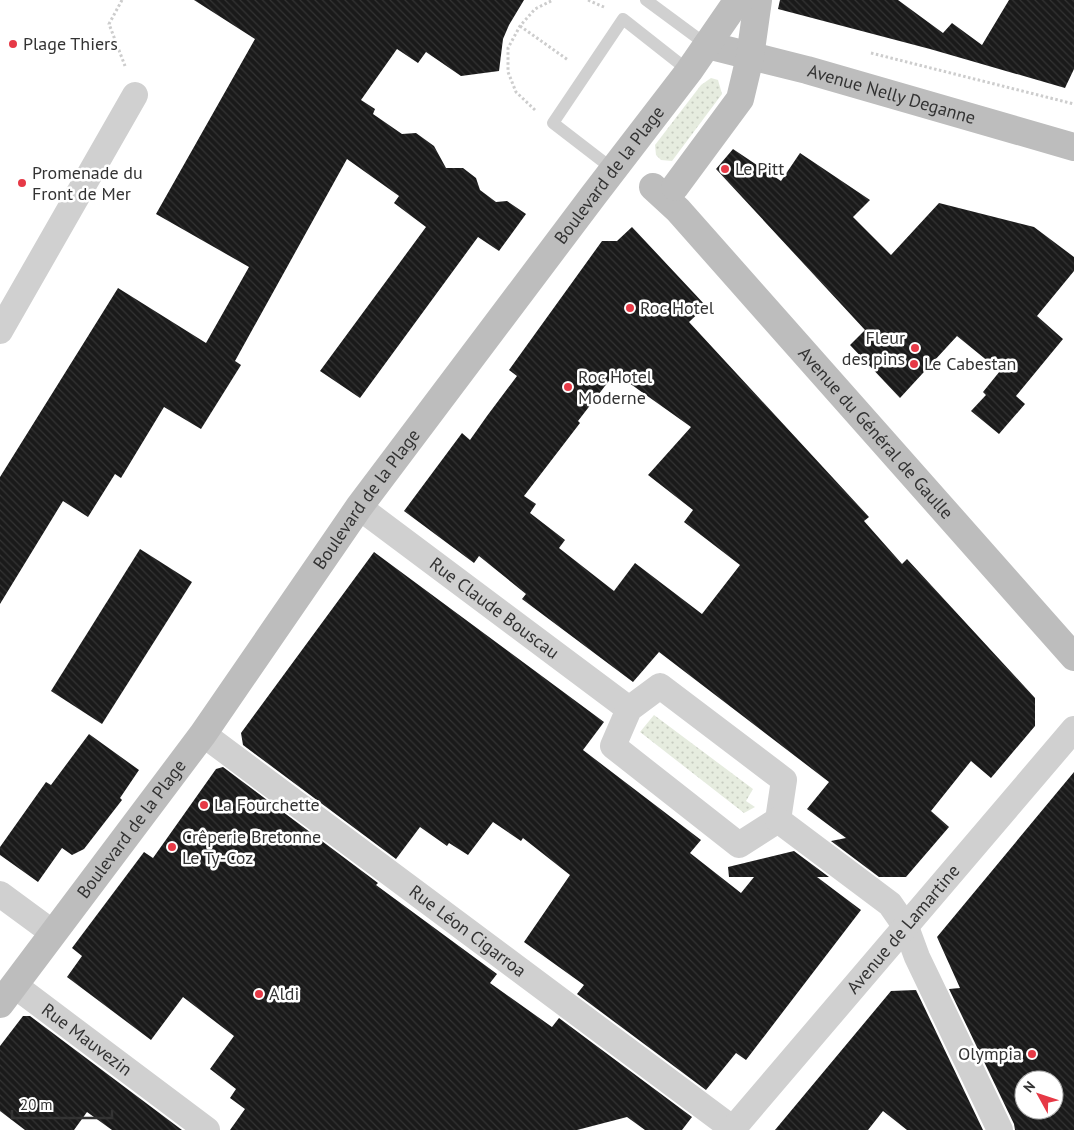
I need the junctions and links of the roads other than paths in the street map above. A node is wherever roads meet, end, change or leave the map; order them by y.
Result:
1 (646, 0) edge
2 (740, 0) edge
3 (758, 0) edge
4 (708, 46) junction
5 (750, 57) junction
6 (689, 71) junction
7 (136, 95) road end
8 (1074, 147) edge
9 (620, 162) junction
10 (669, 195) junction
11 (0, 331) edge
12 (359, 507) junction
13 (1074, 658) edge
14 (629, 709) junction
15 (1074, 729) edge
16 (203, 734) junction
17 (778, 820) junction
18 (0, 894) edge
19 (906, 927) junction
20 (53, 933) junction
21 (7, 995) edge
22 (732, 1129) edge
23 (207, 1130) edge
24 (1000, 1130) edge

1 - 4 lane
2 - 4 main road, Boulevard de la Plage
3 - 5 main road
4 - 5 main road, Avenue Nelly Deganne
4 - 6 main road, Boulevard de la Plage
5 - 8 main road, Avenue Nelly Deganne
5 - 10 main road
6 - 9 main road, Boulevard de la Plage
6 - 9 lane
7 - 11 street
9 - 10 main road, Avenue du Général de Gaulle
9 - 12 main road, Boulevard de la Plage
10 - 13 main road, Avenue du Général de Gaulle
12 - 14 street, Rue Claude Bouscau
12 - 16 main road, Boulevard de la Plage
14 - 17 street
14 - 17 street
15 - 19 street, Avenue de Lamartine
16 - 20 main road, Boulevard de la Plage
16 - 22 street, Rue Léon Cigarroa
17 - 19 street
18 - 20 street
19 - 22 street, Avenue de Lamartine
19 - 24 street
20 - 21 main road, Boulevard de la Plage
21 - 23 street, Rue Mauvezin

